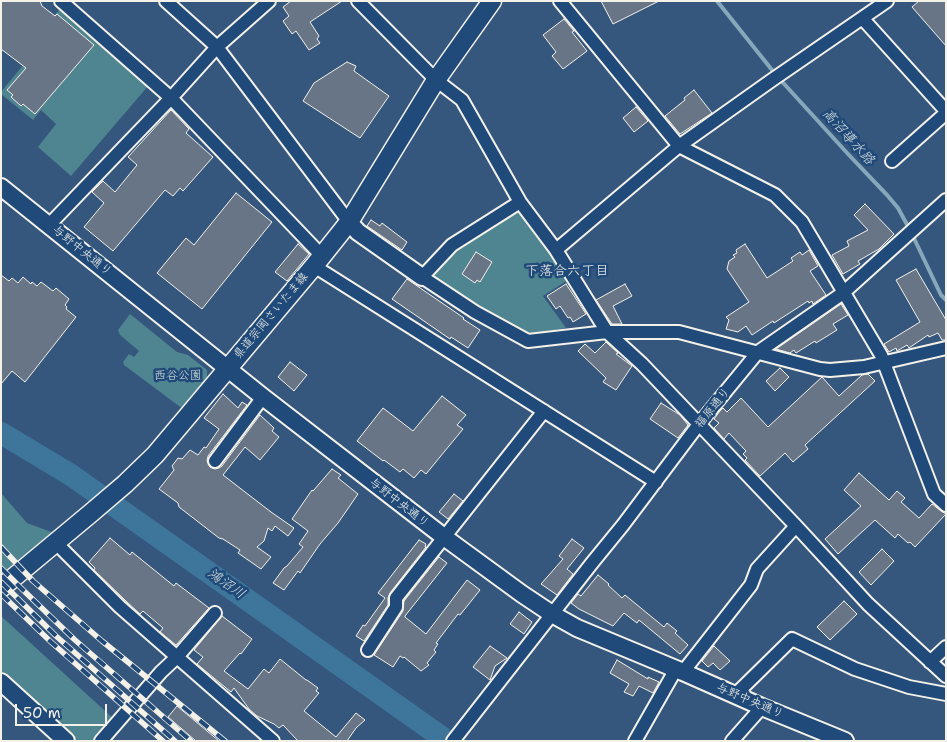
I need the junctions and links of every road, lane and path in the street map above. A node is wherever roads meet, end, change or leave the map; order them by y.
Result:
1 (62, 1) edge
2 (166, 1) edge
3 (269, 1) edge
4 (358, 1) edge
5 (492, 1) edge
6 (560, 1) edge
7 (887, 1) edge
8 (863, 19) junction
9 (217, 47) junction
10 (436, 80) junction
11 (171, 98) junction
12 (946, 112) edge
13 (679, 146) junction
14 (892, 161) dead end
15 (1, 187) edge
16 (946, 200) edge
17 (520, 202) junction
18 (349, 222) junction
19 (49, 225) junction
20 (556, 250) junction
21 (318, 261) junction
22 (422, 277) junction
23 (843, 293) junction
24 (607, 332) junction
25 (946, 348) edge
26 (758, 352) junction
27 (884, 363) junction
28 (227, 368) junction
29 (263, 397) junction
30 (544, 411) junction
31 (699, 424) junction
32 (215, 461) dead end
33 (656, 482) junction
34 (946, 505) edge
35 (796, 526) junction
36 (444, 537) junction
37 (56, 542) junction
38 (1, 588) edge
39 (215, 613) dead end
40 (552, 614) junction
41 (946, 647) edge
42 (368, 650) dead end
43 (177, 656) junction
44 (930, 662) junction
45 (679, 670) junction
46 (946, 676) edge
47 (1, 682) edge
48 (946, 694) edge
49 (735, 695) junction
50 (762, 707) junction
51 (66, 741) edge
52 (102, 741) edge
53 (273, 741) edge
54 (453, 741) edge
55 (635, 741) edge
56 (732, 741) edge
57 (845, 741) edge

1 - 11 street
2 - 9 street
3 - 9 street
4 - 10 street
5 - 10 main road, 県道宗岡さいたま線
6 - 13 street
7 - 8 street
8 - 12 street
8 - 13 street
9 - 11 street
9 - 18 street
10 - 17 street
10 - 18 main road, 県道宗岡さいたま線
11 - 19 street
11 - 21 street
12 - 14 street
13 - 20 street
13 - 23 street
15 - 19 street, 与野中央通り
16 - 23 street, 福原通り
17 - 20 street
17 - 22 street
18 - 21 main road, 県道宗岡さいたま線
18 - 22 street
19 - 28 street, 与野中央通り
20 - 24 street
21 - 28 main road, 県道宗岡さいたま線
21 - 30 street
22 - 24 street
23 - 26 street, 福原通り
23 - 27 street
24 - 26 street
24 - 31 street
25 - 27 street
26 - 27 street
26 - 31 street, 福原通り
27 - 34 street
28 - 29 street, 与野中央通り
28 - 37 main road, 県道宗岡さいたま線
29 - 32 street
29 - 36 street, 与野中央通り
30 - 33 street
30 - 36 street
31 - 33 street, 福原通り
31 - 35 street
33 - 40 street, 福原通り
35 - 44 street
35 - 45 street
36 - 40 street, 与野中央通り
36 - 42 street
37 - 38 main road, 県道宗岡さいたま線
37 - 43 street
39 - 43 street
40 - 45 street, 与野中央通り
40 - 54 street, 福原通り
41 - 44 street
43 - 52 street
43 - 53 street
44 - 46 street
45 - 49 street, 与野中央通り
45 - 55 street
47 - 51 street
48 - 49 street
49 - 50 street, 与野中央通り
50 - 56 street
50 - 57 street, 与野中央通り

